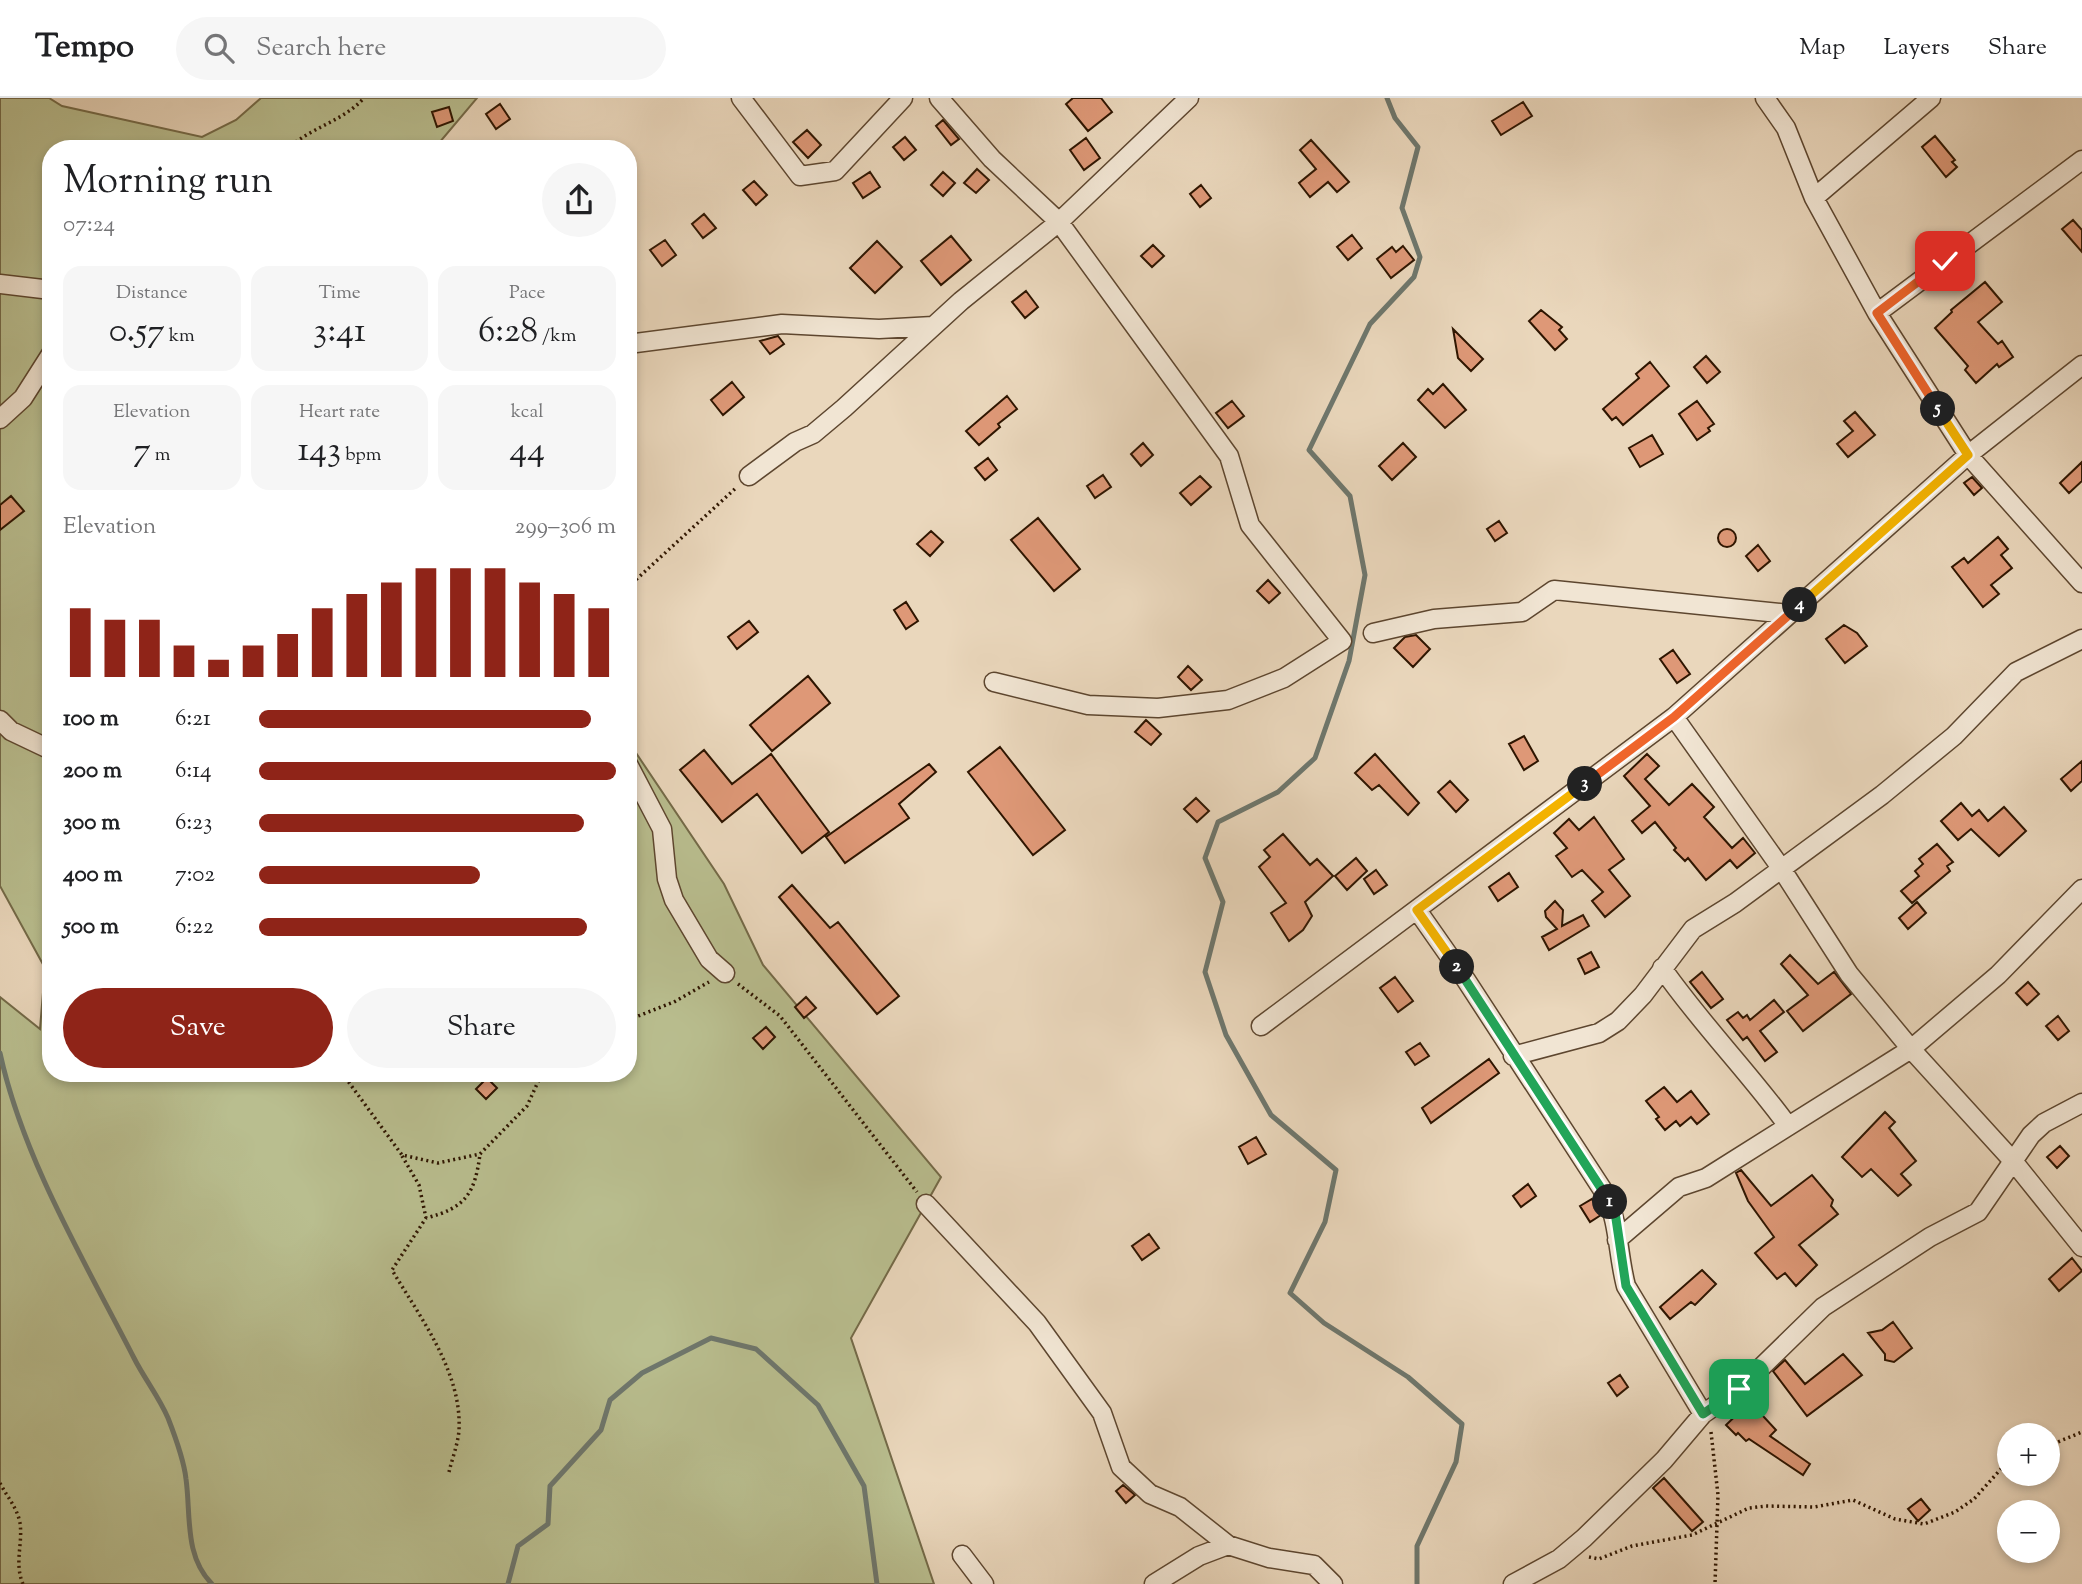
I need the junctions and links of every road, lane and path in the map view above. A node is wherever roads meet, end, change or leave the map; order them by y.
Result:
1 (364, 98) edge
2 (741, 98) edge
3 (903, 98) edge
4 (939, 98) edge
5 (1189, 98) edge
6 (1765, 98) edge
7 (1931, 98) edge
8 (297, 140) edge
9 (2082, 160) edge
10 (1814, 198) junction
11 (1059, 222) junction
12 (0, 284) edge
13 (42, 289) edge
14 (1877, 313) junction
15 (933, 326) junction
16 (637, 343) edge
17 (2082, 365) edge
18 (42, 368) edge
19 (0, 419) edge
20 (1968, 455) junction
21 (749, 476) joint
22 (637, 579) edge
23 (2082, 583) edge
24 (1789, 614) junction
25 (1373, 632) dead end
26 (2082, 639) edge
27 (994, 682) dead end
28 (1674, 717) junction
29 (0, 720) edge
30 (42, 746) edge
31 (637, 781) edge
32 (1781, 868) junction
33 (2082, 889) edge
34 (1417, 910) junction
35 (1661, 968) junction
36 (725, 973) junction
37 (637, 1016) edge
38 (1261, 1026) dead end
39 (1910, 1049) junction
40 (1513, 1056) junction
41 (349, 1082) edge
42 (538, 1082) edge
43 (2082, 1103) edge
44 (1788, 1126) junction
45 (480, 1154) junction
46 (402, 1155) junction
47 (2013, 1161) junction
48 (926, 1204) joint
49 (426, 1219) junction
50 (1617, 1240) junction
51 (2082, 1247) edge
52 (1703, 1414) junction
53 (2082, 1432) edge
54 (2060, 1441) edge
55 (449, 1472) dead end
56 (1997, 1473) edge
57 (0, 1483) edge
58 (1718, 1525) junction
59 (1228, 1545) junction
60 (1566, 1553) junction
61 (962, 1555) dead end
62 (23, 1584) edge
63 (984, 1584) edge
64 (1154, 1584) edge
65 (1333, 1584) edge
66 (1513, 1584) edge
67 (1715, 1584) edge

1 - 8 path
2 - 3 street
4 - 11 street
5 - 11 street
6 - 10 street
7 - 10 street
9 - 14 street
10 - 14 street
11 - 15 street
11 - 27 street
12 - 13 street
14 - 20 street
15 - 16 street
15 - 21 street
17 - 20 street
18 - 19 street
20 - 23 street
20 - 24 street
21 - 22 path
24 - 25 street
24 - 28 street
26 - 32 street
28 - 32 street
28 - 34 street
29 - 30 street
31 - 36 street
32 - 35 street
32 - 39 street
33 - 39 street
34 - 38 street
34 - 40 street
35 - 40 street
35 - 44 street
36 - 37 path
36 - 48 path
39 - 44 street
39 - 47 street
40 - 50 street
41 - 46 path
42 - 45 path
43 - 47 street
44 - 50 street
45 - 46 path
45 - 49 path
46 - 49 path
47 - 51 street
47 - 52 street
48 - 59 street
49 - 55 path
50 - 52 street
52 - 58 path
52 - 60 street
53 - 54 path
56 - 58 path
57 - 62 path
58 - 60 path
58 - 67 path
59 - 64 street
59 - 65 street
60 - 66 street
61 - 63 street

